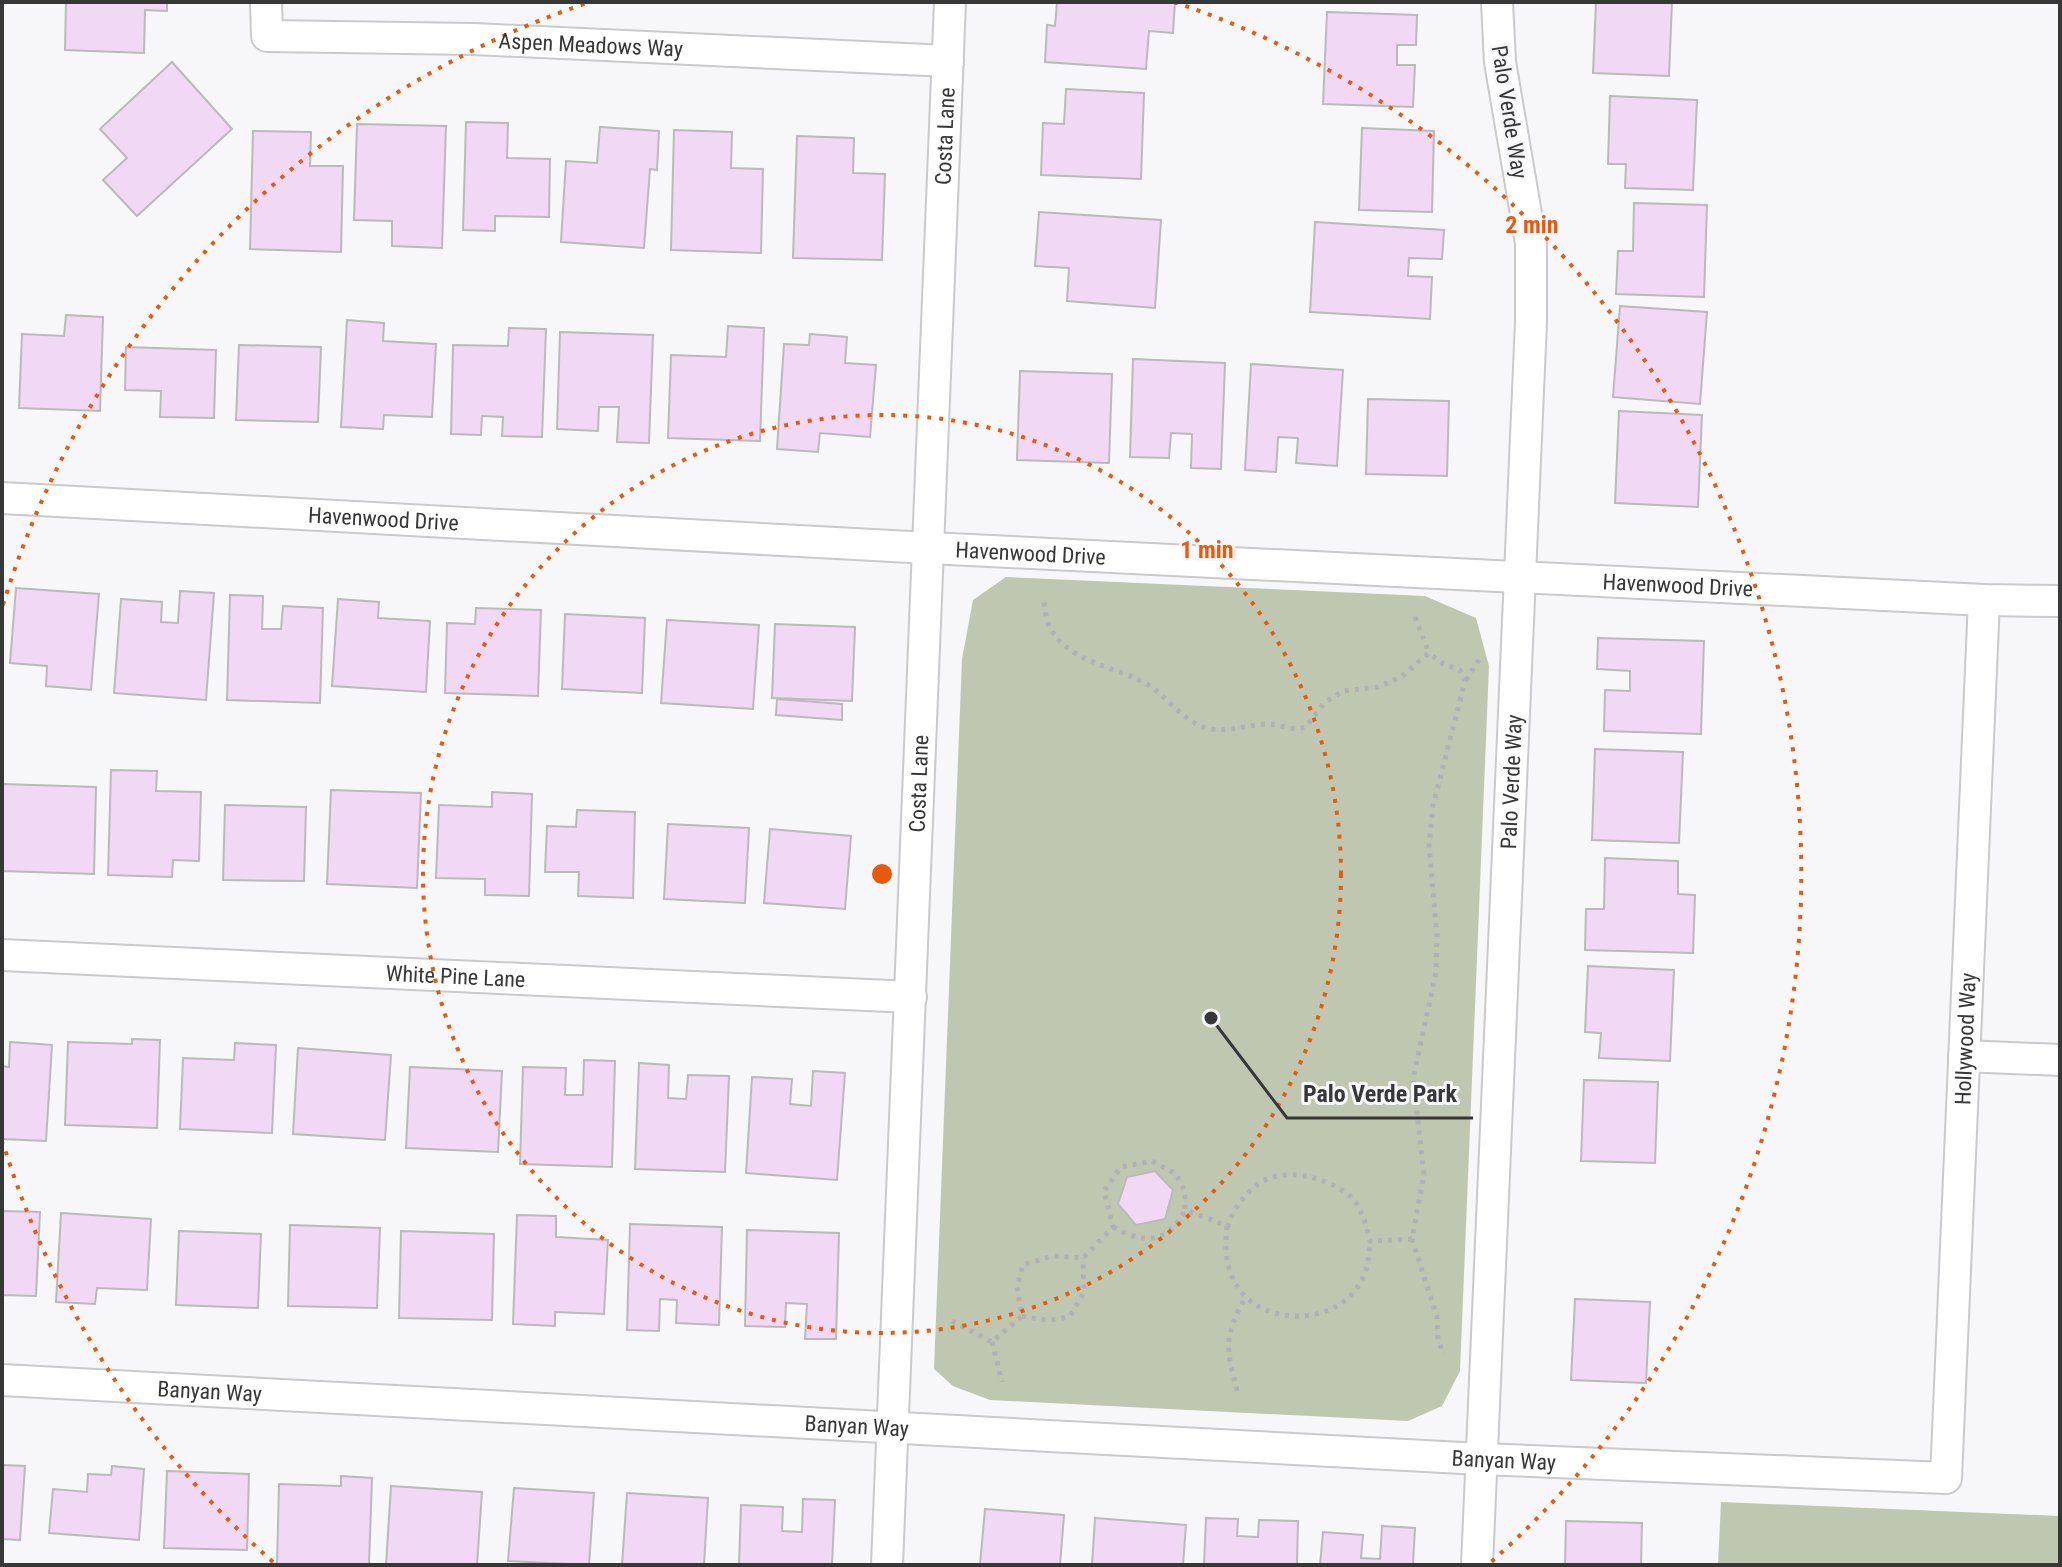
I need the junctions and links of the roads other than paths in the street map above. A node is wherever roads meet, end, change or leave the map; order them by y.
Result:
1 (266, 2) edge
2 (950, 2) edge
3 (1497, 2) edge
4 (948, 61) junction
5 (2, 498) edge
6 (929, 548) junction
7 (1519, 577) junction
8 (1984, 600) junction
9 (2060, 601) edge
10 (2, 955) edge
11 (911, 997) junction
12 (1964, 1056) junction
13 (2060, 1060) edge
14 (2, 1380) edge
15 (893, 1428) junction
16 (1481, 1459) junction
17 (1946, 1478) joint
18 (887, 1565) edge
19 (1477, 1565) edge

1 - 4 street, Aspen Meadows Way
2 - 4 street, Costa Lane
3 - 7 street, Palo Verde Way
4 - 6 street, Costa Lane
5 - 6 street, Havenwood Drive
6 - 7 street, Havenwood Drive
6 - 11 street, Costa Lane
7 - 8 street, Havenwood Drive
7 - 16 street, Palo Verde Way
8 - 9 street, Havenwood Drive
8 - 12 street, Hollywood Way
10 - 11 street, White Pine Lane
11 - 15 street, Costa Lane
12 - 13 street
12 - 17 street, Hollywood Way
14 - 15 street, Banyan Way
15 - 16 street, Banyan Way
15 - 18 street, Costa Lane
16 - 17 street, Banyan Way
16 - 19 street, Palo Verde Way

